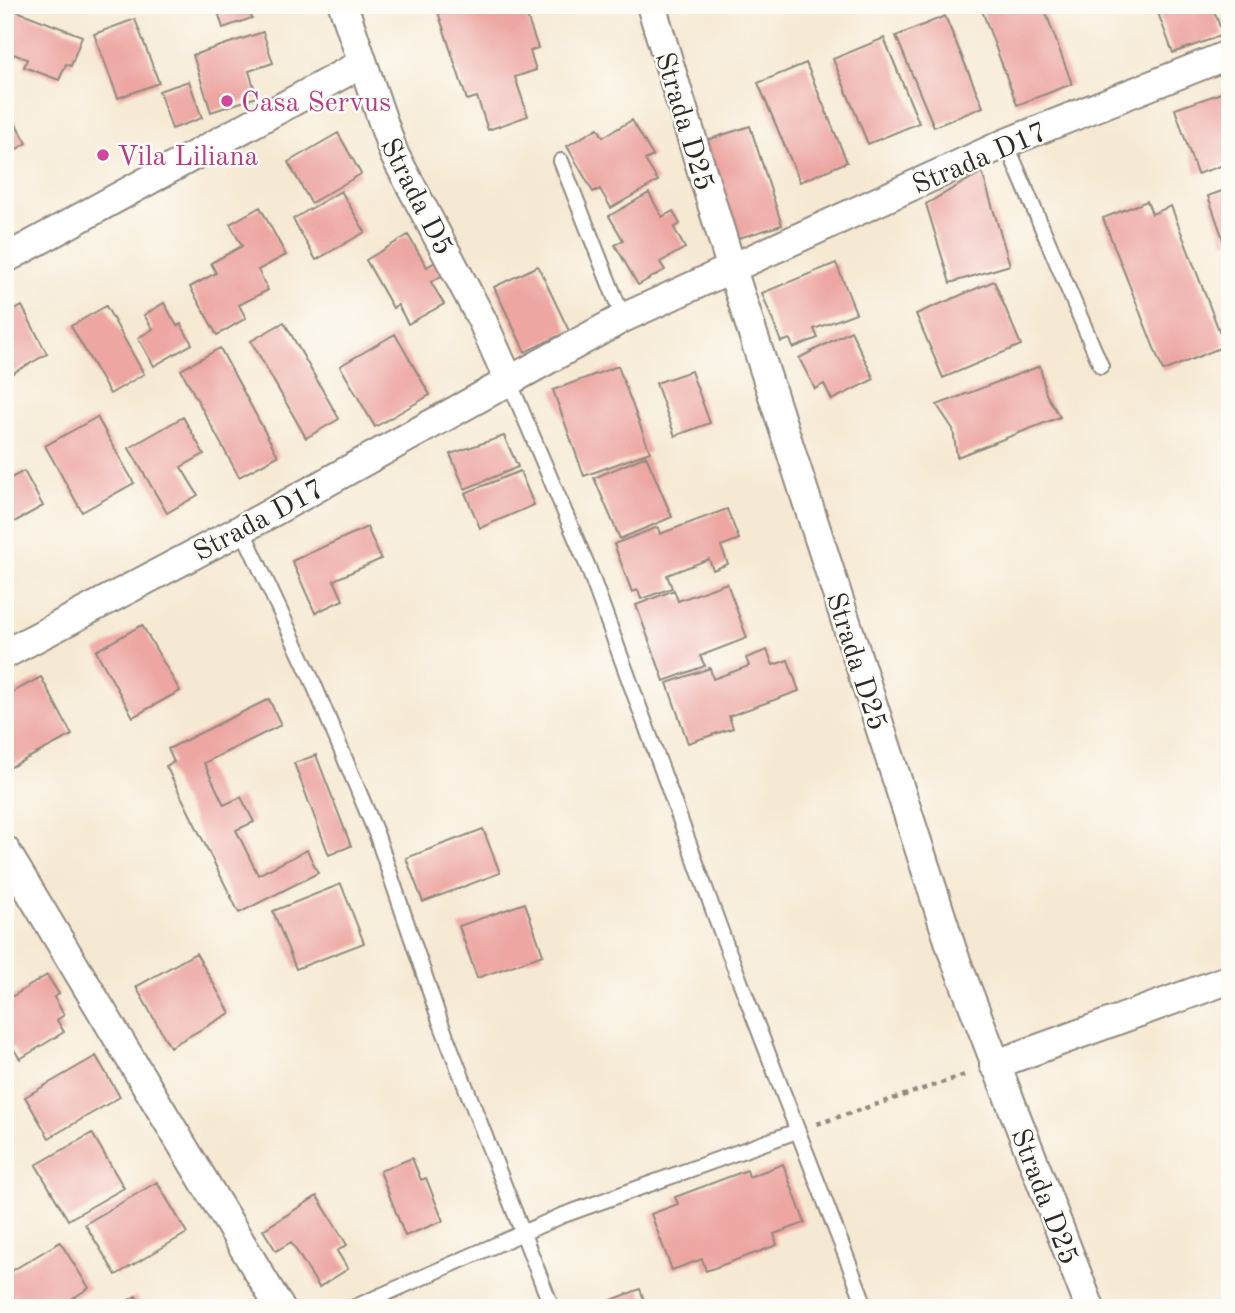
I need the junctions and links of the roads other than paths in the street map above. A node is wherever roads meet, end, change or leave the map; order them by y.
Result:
1 (343, 5) edge
2 (651, 5) edge
3 (1230, 54) edge
4 (361, 64) junction
5 (1006, 143) junction
6 (561, 161) dead end
7 (5, 259) edge
8 (731, 266) junction
9 (623, 318) junction
10 (1101, 366) dead end
11 (509, 381) junction
12 (242, 529) junction
13 (5, 654) edge
14 (5, 850) edge
15 (1230, 979) edge
16 (994, 1065) junction
17 (797, 1131) junction
18 (525, 1231) junction
19 (280, 1308) edge
20 (353, 1308) edge
21 (552, 1308) edge
22 (866, 1308) edge
23 (1090, 1308) edge

1 - 4 street, Strada D5
2 - 8 street, Strada D25
3 - 5 street, Strada D17
4 - 7 street
4 - 11 street, Strada D5
5 - 8 street, Strada D17
5 - 10 lane
6 - 9 lane
8 - 9 street, Strada D17
8 - 16 street, Strada D25
9 - 11 street, Strada D17
11 - 12 street, Strada D17
11 - 17 lane
12 - 13 street, Strada D17
12 - 18 lane
14 - 19 street
15 - 16 street
16 - 23 street, Strada D25
17 - 18 lane
17 - 22 lane
18 - 20 lane
18 - 21 lane

